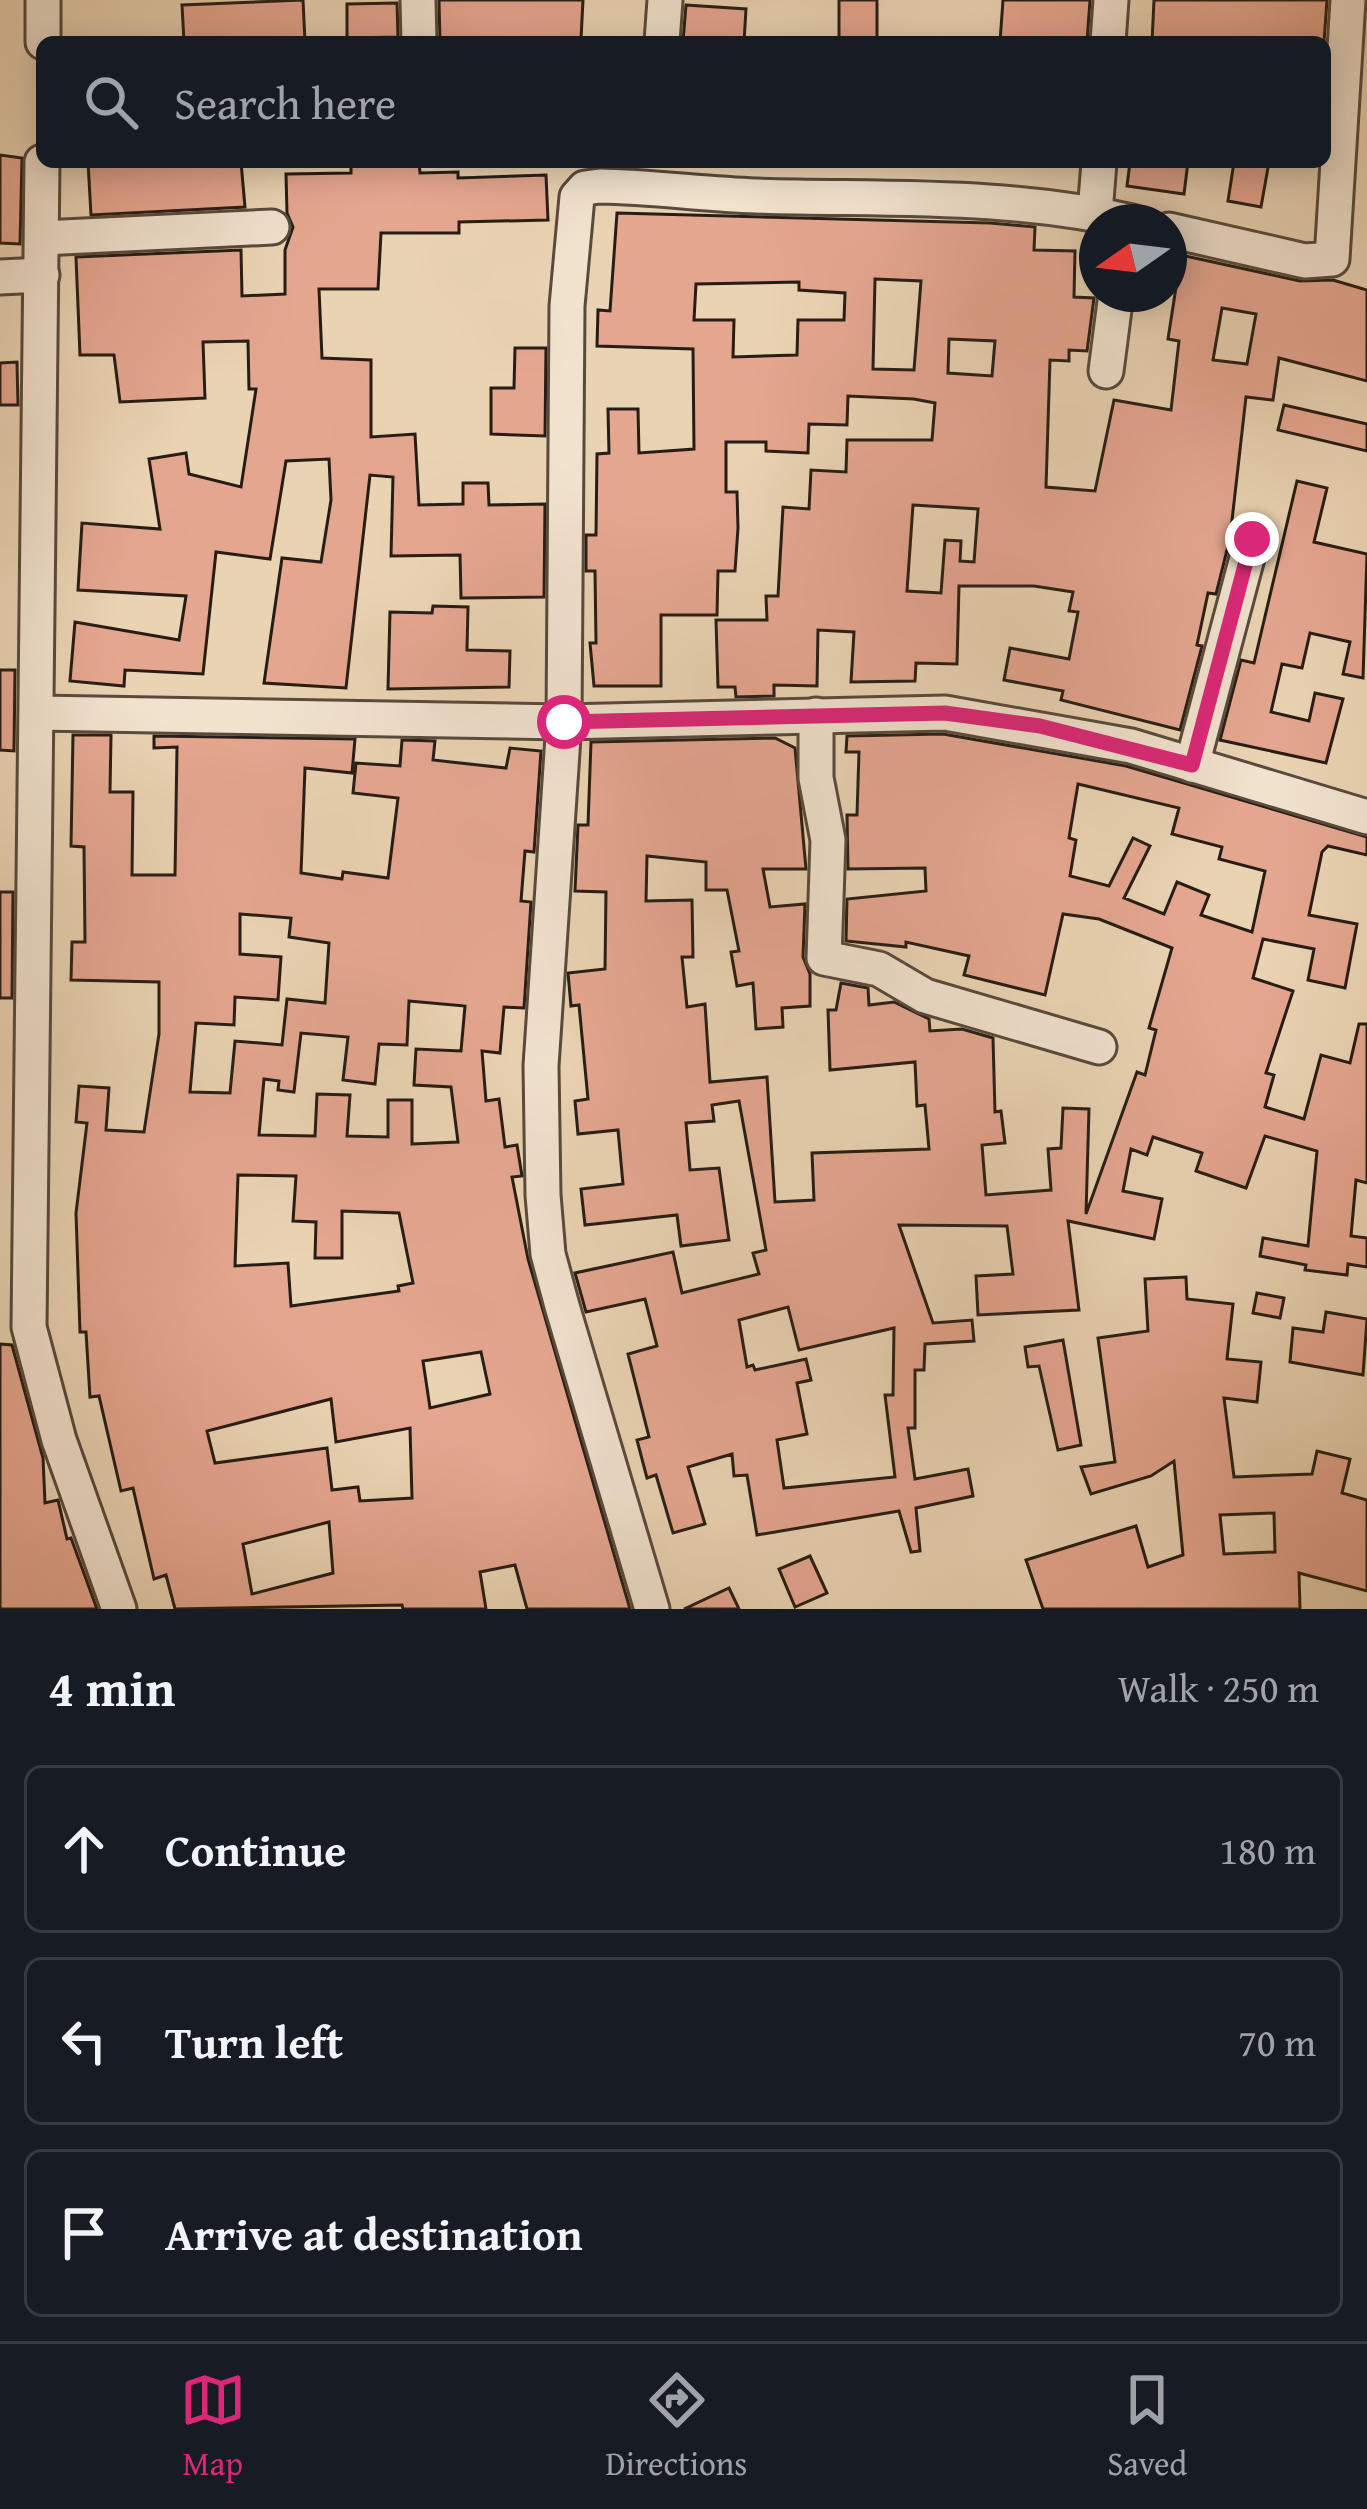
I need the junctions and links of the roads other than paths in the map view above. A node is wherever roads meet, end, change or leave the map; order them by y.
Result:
1 (43, 0) edge
2 (418, 0) edge
3 (665, 0) edge
4 (1111, 0) edge
5 (1348, 0) edge
6 (43, 36) edge
7 (419, 36) edge
8 (662, 36) edge
9 (1108, 36) edge
10 (1356, 55) edge
11 (42, 168) edge
12 (1101, 168) edge
13 (658, 175) edge
14 (1114, 204) edge
15 (1079, 214) edge
16 (272, 227) dead end
17 (1187, 234) edge
18 (42, 238) junction
19 (42, 275) junction
20 (0, 278) edge
21 (1114, 312) edge
22 (1106, 371) dead end
23 (1252, 539) dead end
24 (38, 713) junction
25 (816, 715) junction
26 (564, 722) junction
27 (1192, 765) junction
28 (1367, 817) edge
29 (1099, 1047) dead end
30 (15, 1326) edge
31 (118, 1609) edge
32 (652, 1609) edge

1 - 6 street
2 - 7 street
3 - 8 street
4 - 9 street
5 - 10 street
10 - 17 street
11 - 18 street
12 - 14 street
13 - 15 street
13 - 26 street
16 - 18 street
18 - 19 street
19 - 20 street
19 - 24 street
21 - 22 street
23 - 27 street
24 - 26 street
24 - 30 street
25 - 26 street
25 - 27 street
25 - 29 street
26 - 32 street
27 - 28 street
30 - 31 street

